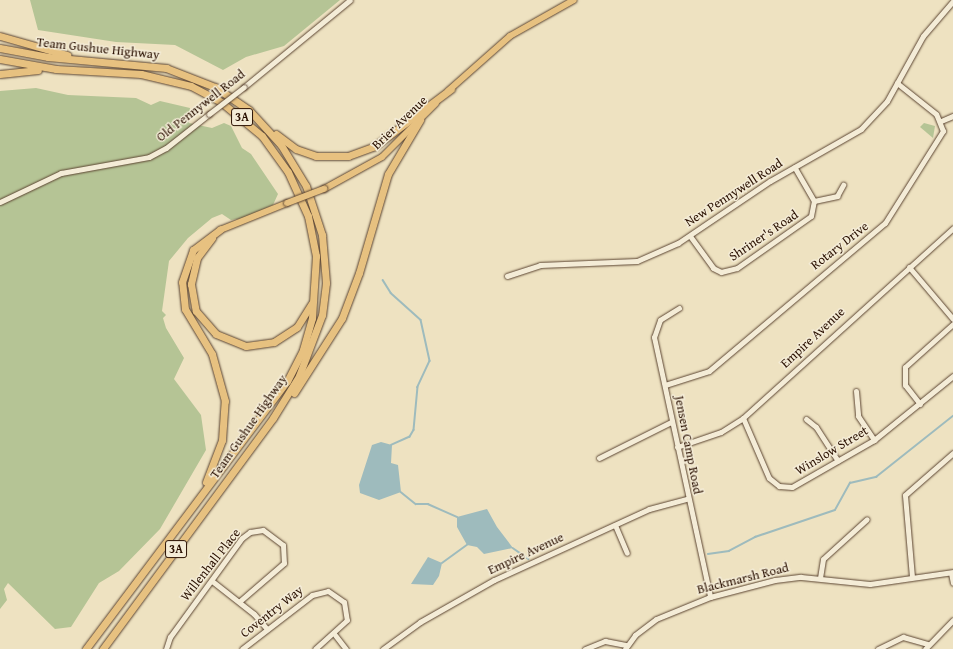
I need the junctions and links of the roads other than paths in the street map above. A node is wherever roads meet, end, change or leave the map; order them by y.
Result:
1 (350, 0) edge
2 (574, 0) edge
3 (953, 1) edge
4 (0, 36) edge
5 (0, 48) edge
6 (0, 59) edge
7 (97, 61) junction
8 (56, 69) junction
9 (0, 74) edge
10 (898, 82) junction
11 (451, 89) junction
12 (953, 116) edge
13 (420, 120) junction
14 (261, 121) junction
15 (941, 121) junction
16 (794, 167) junction
17 (843, 185) dead end
18 (814, 201) junction
19 (0, 202) edge
20 (953, 228) edge
21 (220, 230) junction
22 (690, 236) junction
23 (909, 267) junction
24 (507, 276) dead end
25 (316, 290) junction
26 (679, 308) dead end
27 (953, 319) edge
28 (953, 324) edge
29 (953, 377) edge
30 (665, 385) junction
31 (856, 391) dead end
32 (920, 404) junction
33 (274, 418) junction
34 (743, 418) junction
35 (806, 420) dead end
36 (671, 422) junction
37 (874, 440) junction
38 (677, 447) junction
39 (953, 453) edge
40 (599, 458) dead end
41 (838, 461) junction
42 (687, 499) junction
43 (196, 500) junction
44 (867, 519) dead end
45 (615, 525) junction
46 (627, 553) dead end
47 (952, 573) edge
48 (912, 577) junction
49 (820, 578) junction
50 (212, 581) junction
51 (953, 583) edge
52 (710, 597) junction
53 (240, 601) junction
54 (953, 620) edge
55 (267, 629) junction
56 (335, 635) junction
57 (391, 647) edge
58 (626, 647) edge
59 (927, 647) edge
60 (86, 648) edge
61 (103, 649) edge
62 (166, 649) edge
63 (242, 649) edge
64 (315, 649) edge
65 (346, 649) edge
66 (383, 649) edge
67 (585, 649) edge
68 (878, 649) edge

1 - 19 street, Old Pennywell Road, bridge
2 - 11 main road, Brier Avenue
3 - 10 street, New Pennywell Road
4 - 7 highway
5 - 7 highway, Team Gushue Highway / 3A
6 - 8 highway, Team Gushue Highway / 3A
7 - 14 highway, Team Gushue Highway / 3A
8 - 9 highway
8 - 25 highway, Team Gushue Highway / 3A
10 - 15 street
10 - 16 street, New Pennywell Road
11 - 13 main road, Brier Avenue
11 - 14 highway
12 - 15 street
13 - 21 main road, Brier Avenue, bridge
13 - 33 highway
14 - 33 highway, Team Gushue Highway / 3A
15 - 30 street, Rotary Drive
16 - 18 street
16 - 22 street, New Pennywell Road
17 - 18 street
18 - 22 street, Shriner's Road
20 - 23 street, Empire Avenue
21 - 25 highway
21 - 43 highway
22 - 24 street, New Pennywell Road
23 - 27 street
23 - 34 street, Empire Avenue
25 - 43 highway, Team Gushue Highway / 3A
26 - 30 street, Jensen Camp Road
28 - 32 street
29 - 32 street, Winslow Street
30 - 36 street, Jensen Camp Road
31 - 37 street
32 - 37 street, Winslow Street
33 - 61 highway, Team Gushue Highway / 3A
34 - 38 street, Empire Avenue
34 - 41 street, Winslow Street
35 - 41 street
36 - 38 street, Jensen Camp Road
36 - 40 street
37 - 41 street, Winslow Street
38 - 42 street, Jensen Camp Road
39 - 48 street
42 - 45 street, Empire Avenue
42 - 52 street, Jensen Camp Road
43 - 60 highway, Team Gushue Highway / 3A
44 - 49 street
45 - 46 street
45 - 57 street, Empire Avenue
47 - 48 street, Blackmarsh Road
47 - 51 street
48 - 49 street, Blackmarsh Road
49 - 52 street, Blackmarsh Road
50 - 53 street
50 - 53 street, Willenhall Place
50 - 62 street, Willenhall Place
52 - 58 street, Blackmarsh Road
53 - 55 street
54 - 59 street
55 - 56 street, Coventry Way
55 - 63 street, Coventry Way
56 - 64 street, Coventry Way
56 - 65 street
57 - 66 street, Empire Avenue
58 - 67 street
59 - 68 street

